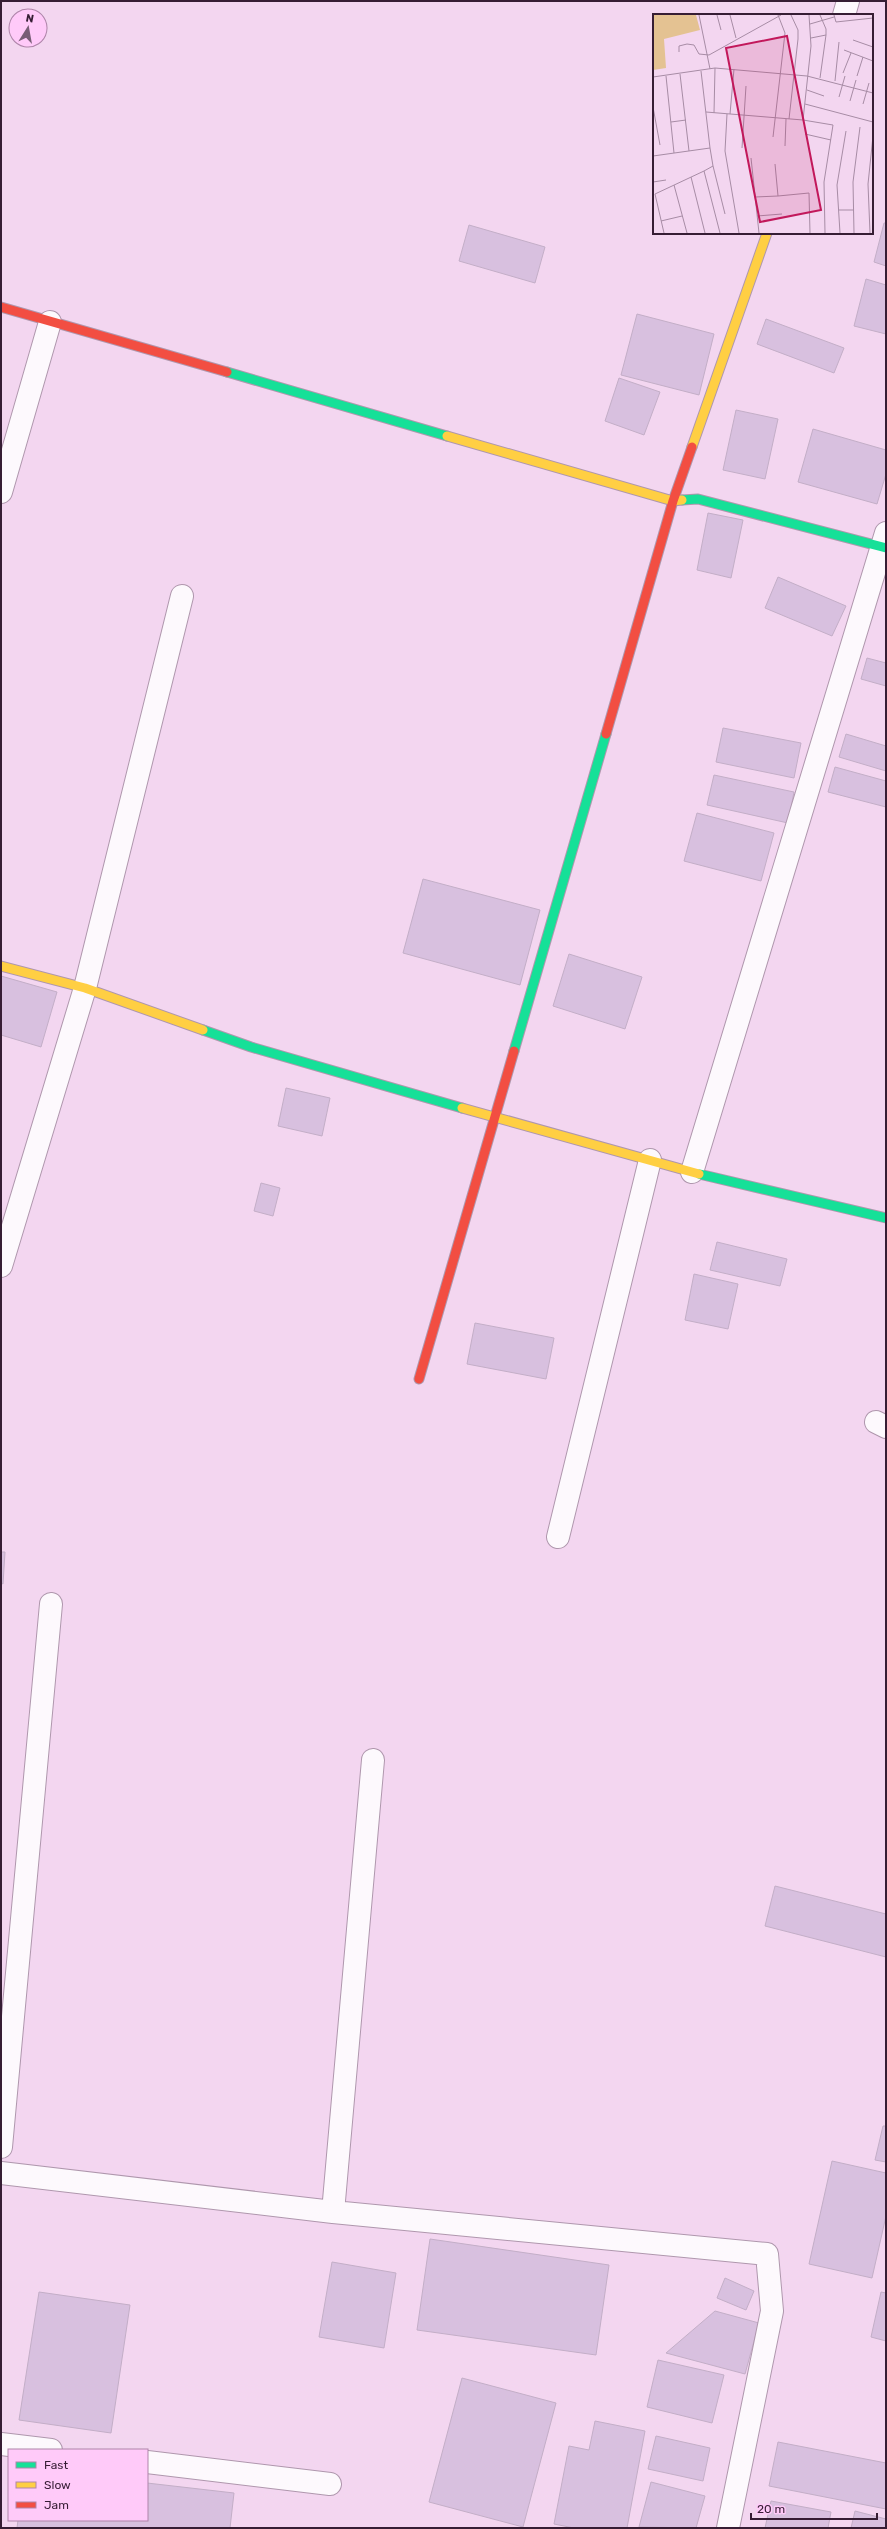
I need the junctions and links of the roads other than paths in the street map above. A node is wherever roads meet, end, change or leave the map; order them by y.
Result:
1 (848, 1) edge
2 (844, 14) edge
3 (767, 234) edge
4 (1, 308) edge
5 (50, 322) junction
6 (1, 492) edge
7 (673, 501) junction
8 (885, 542) edge
9 (182, 596) dead end
10 (1, 966) edge
11 (85, 988) junction
12 (494, 1117) junction
13 (650, 1160) junction
14 (692, 1172) junction
15 (886, 1218) edge
16 (1, 1266) edge
17 (419, 1379) dead end
18 (558, 1537) dead end
19 (51, 1604) dead end
20 (373, 1760) dead end
21 (1, 2147) edge
22 (1, 2173) edge
23 (333, 2212) junction
24 (1, 2444) edge
25 (43, 2449) edge
26 (148, 2462) edge
27 (330, 2484) dead end
28 (728, 2528) edge

1 - 2 street
3 - 7 street
4 - 5 street
5 - 6 street
5 - 7 street
7 - 8 street
7 - 12 street
8 - 14 street
9 - 11 street
10 - 11 street
11 - 12 street
11 - 16 street
12 - 13 street
12 - 17 street
13 - 14 street
13 - 18 street
14 - 15 street
19 - 21 street
20 - 23 street
22 - 23 street
23 - 28 street
24 - 25 street
26 - 27 street

